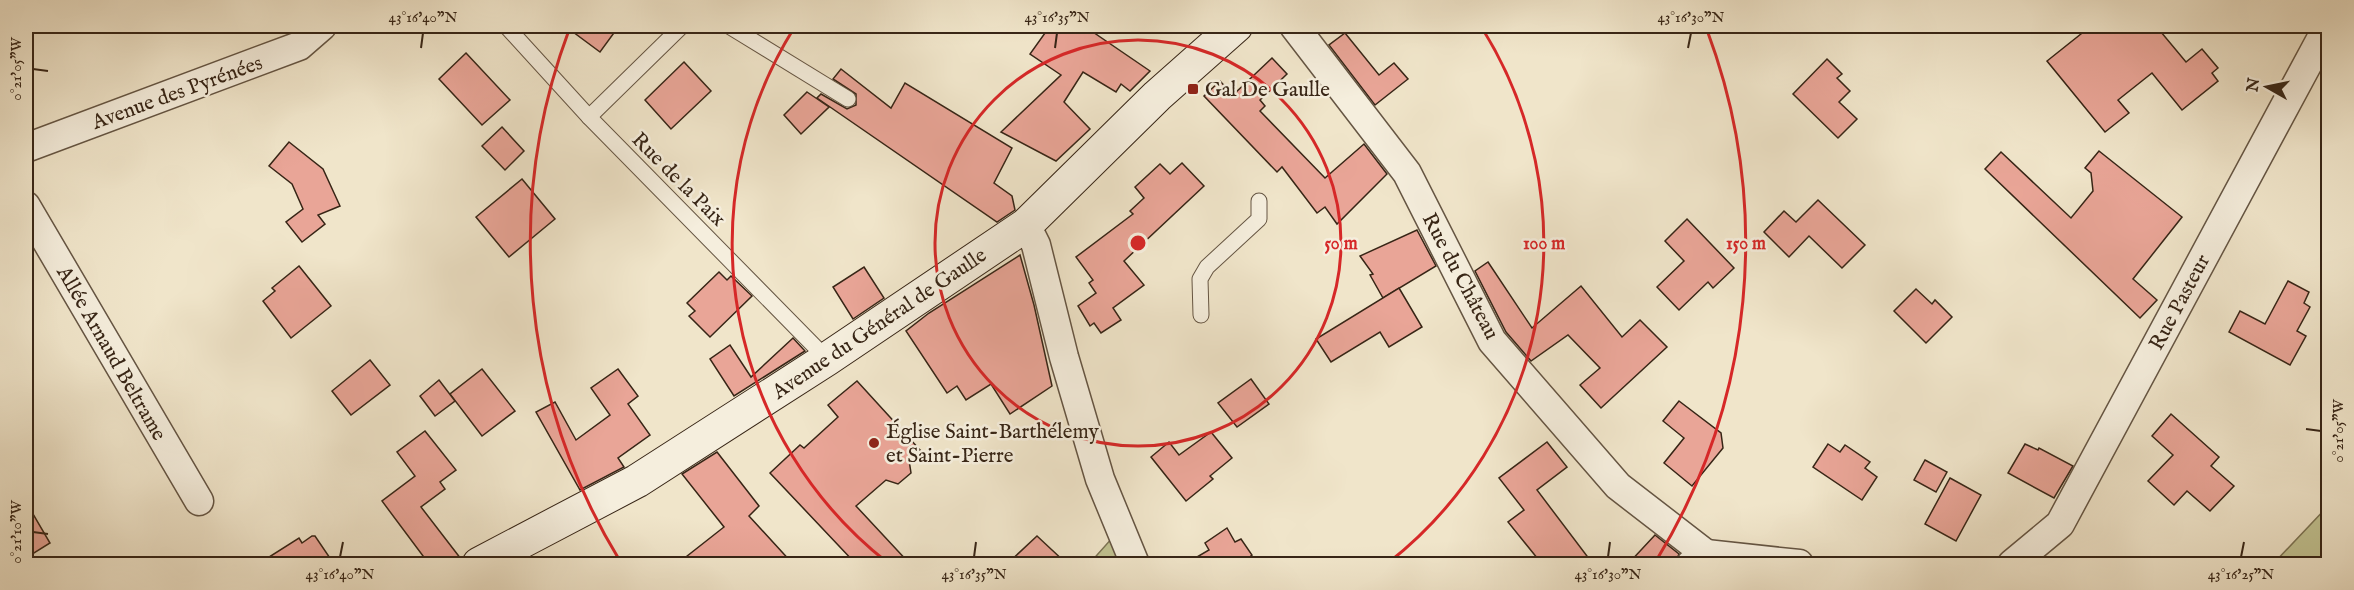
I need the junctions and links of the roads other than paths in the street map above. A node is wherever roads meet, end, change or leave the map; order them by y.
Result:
1 (322, 26) edge
2 (506, 26) edge
3 (682, 26) edge
4 (729, 26) edge
5 (1236, 26) edge
6 (1294, 26) edge
7 (2328, 26) edge
8 (848, 99) dead end
9 (589, 117) junction
10 (26, 148) edge
11 (1258, 201) dead end
12 (26, 206) edge
13 (1026, 225) junction
14 (1201, 315) dead end
15 (827, 359) junction
16 (199, 501) dead end
17 (1698, 559) edge
18 (479, 564) edge
19 (1135, 564) edge
20 (1799, 564) edge
21 (2013, 564) edge

1 - 10 street, Avenue des Pyrénées
2 - 9 lane, Rue de la Paix
3 - 9 lane
4 - 8 lane
5 - 13 main road, Avenue du Général de Gaulle
6 - 17 street, Rue du Château
7 - 21 street, Rue Pasteur
9 - 15 lane, Rue de la Paix
11 - 14 lane
12 - 16 street, Allée Arnaud Beltrame
13 - 15 main road, Avenue du Général de Gaulle
13 - 19 street
15 - 18 main road, Avenue du Général de Gaulle
17 - 20 street

